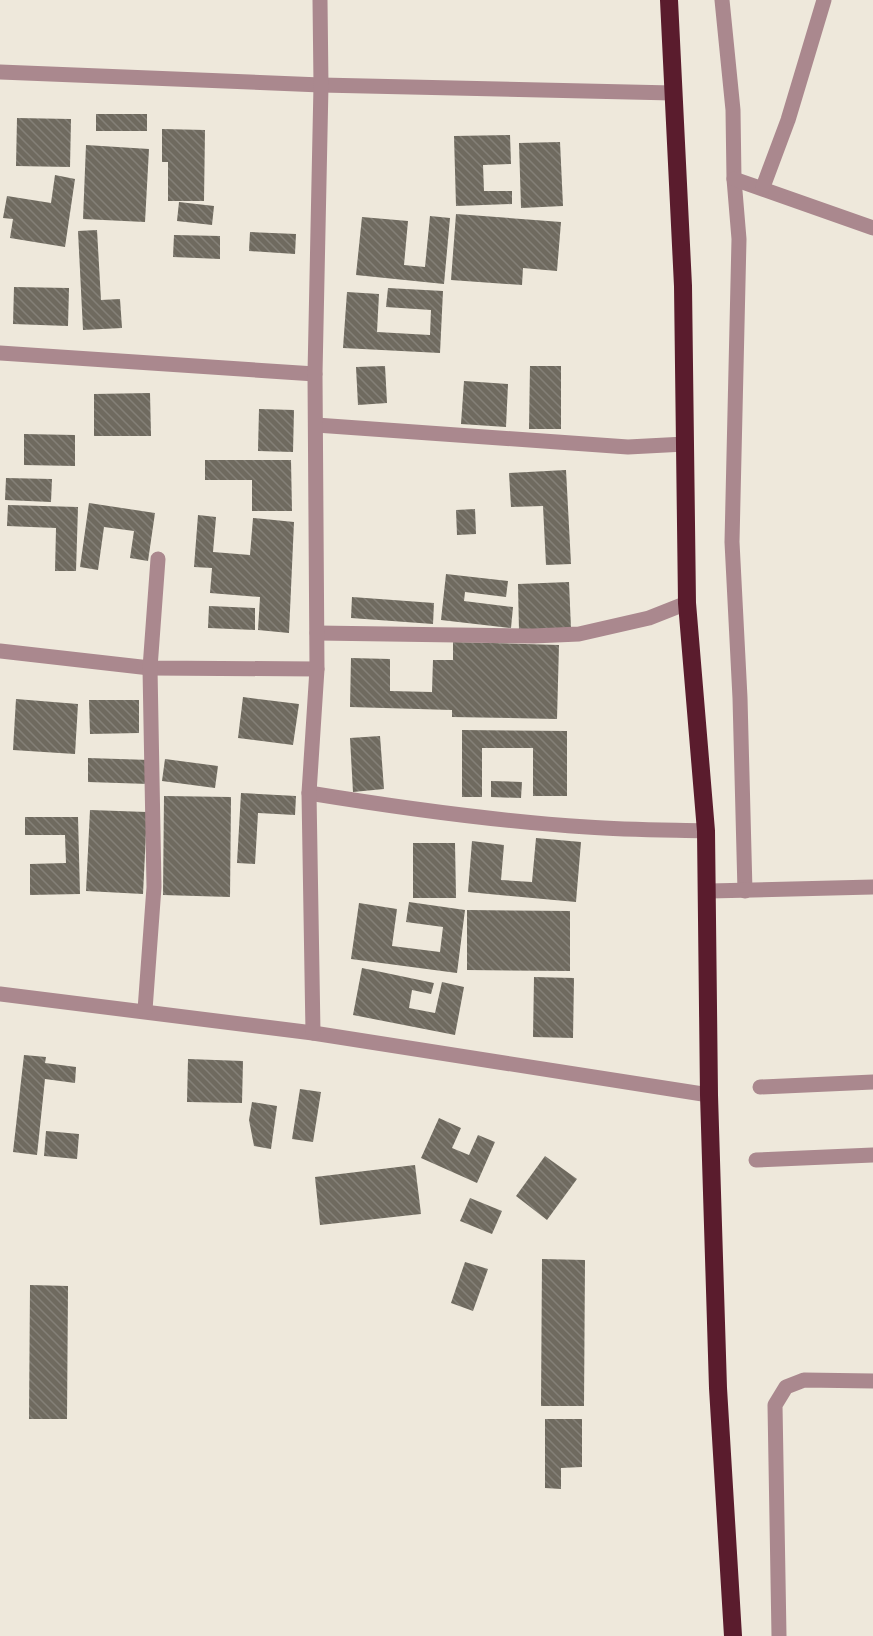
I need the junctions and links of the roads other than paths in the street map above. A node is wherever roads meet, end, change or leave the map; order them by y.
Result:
1 (320, 0) edge
2 (669, 0) edge
3 (722, 0) edge
4 (824, 0) edge
5 (0, 72) edge
6 (321, 85) junction
7 (673, 93) junction
8 (734, 179) junction
9 (763, 187) junction
10 (873, 228) edge
11 (0, 353) edge
12 (315, 374) junction
13 (316, 425) junction
14 (685, 444) junction
15 (158, 559) dead end
16 (687, 603) junction
17 (317, 633) junction
18 (0, 651) edge
19 (150, 668) junction
20 (317, 669) junction
21 (309, 793) junction
22 (706, 831) junction
23 (873, 887) edge
24 (709, 891) junction
25 (745, 891) junction
26 (0, 994) edge
27 (146, 1010) junction
28 (313, 1033) junction
29 (873, 1082) edge
30 (760, 1087) dead end
31 (709, 1095) junction
32 (873, 1155) edge
33 (756, 1160) dead end
34 (873, 1381) edge
35 (733, 1636) edge
36 (779, 1636) edge

1 - 6 street
2 - 7 highway
3 - 8 street
4 - 9 street
5 - 6 street
6 - 7 street
6 - 12 street
7 - 14 highway
8 - 9 street
8 - 25 street
9 - 10 street
11 - 12 street
12 - 13 street
13 - 14 street
13 - 17 street
14 - 16 highway
15 - 19 street
16 - 17 street
16 - 22 highway
17 - 20 street
18 - 19 street
19 - 20 street
19 - 27 street
20 - 21 street
21 - 22 street
21 - 28 street
22 - 24 highway
23 - 25 street
24 - 25 street
24 - 31 highway
26 - 27 street
27 - 28 street
28 - 31 street
29 - 30 street
31 - 35 highway
32 - 33 street
34 - 36 street

